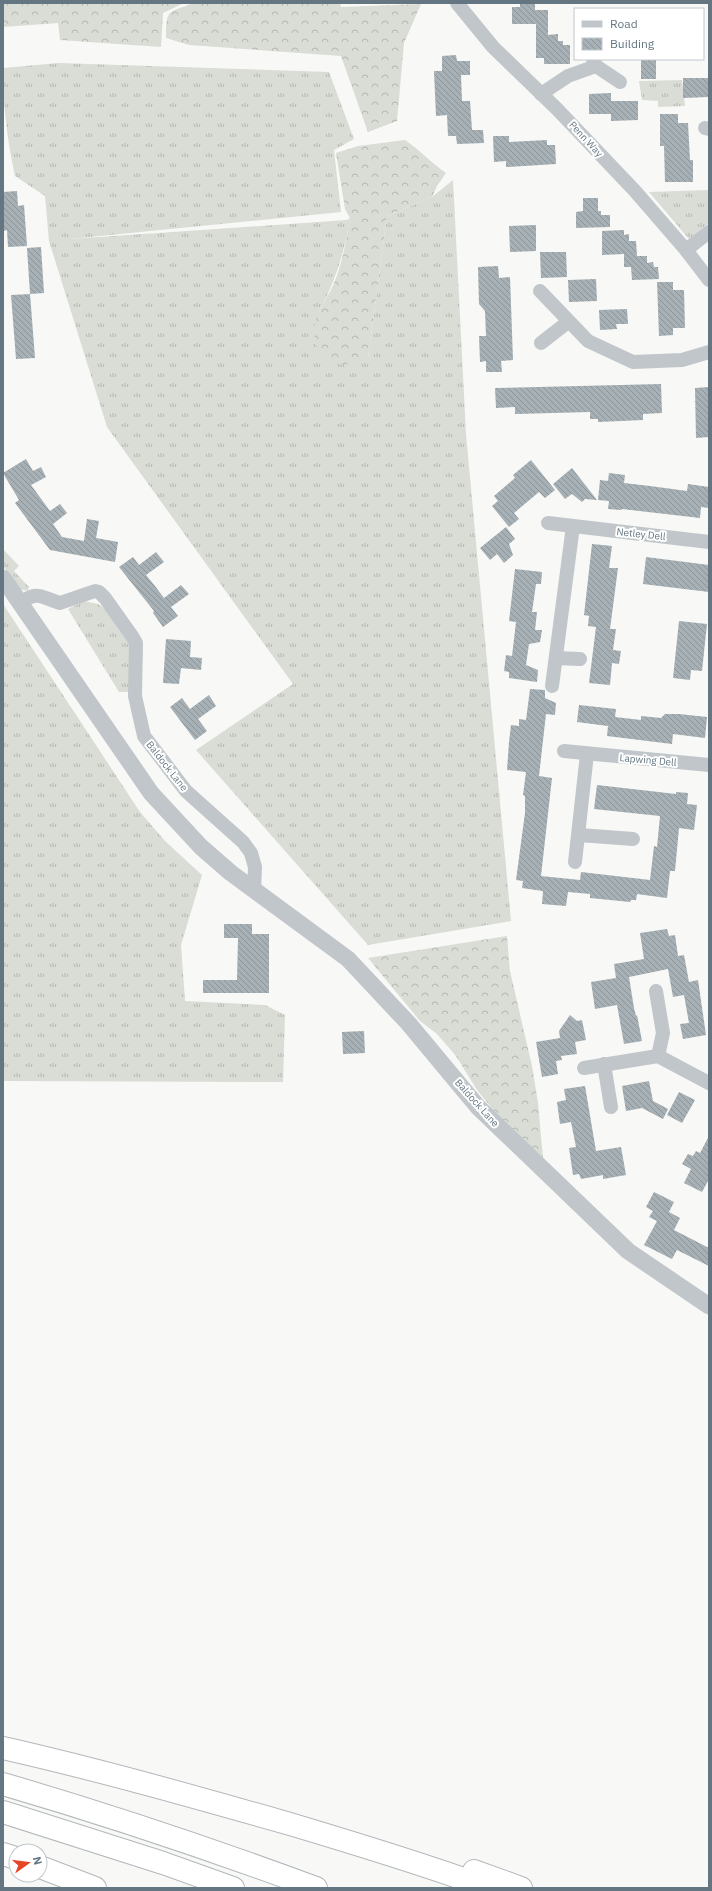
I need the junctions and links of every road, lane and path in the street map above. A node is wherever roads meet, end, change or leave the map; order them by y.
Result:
1 (457, 3) edge
2 (594, 62) edge
3 (620, 82) dead end
4 (541, 94) junction
5 (709, 232) edge
6 (686, 250) junction
7 (709, 280) edge
8 (540, 291) dead end
9 (568, 322) junction
10 (541, 343) dead end
11 (709, 352) edge
12 (548, 524) dead end
13 (573, 526) junction
14 (709, 542) edge
15 (3, 578) edge
16 (19, 603) junction
17 (556, 658) junction
18 (580, 659) dead end
19 (552, 686) dead end
20 (564, 751) dead end
21 (587, 754) junction
22 (709, 765) edge
23 (579, 835) junction
24 (633, 839) dead end
25 (575, 862) dead end
26 (254, 891) junction
27 (656, 991) dead end
28 (658, 1056) junction
29 (604, 1064) junction
30 (584, 1068) dead end
31 (709, 1083) edge
32 (611, 1107) dead end
33 (709, 1306) edge
34 (3, 1748) edge
35 (3, 1784) edge
36 (3, 1812) edge
37 (290, 1824) junction
38 (48, 1870) edge
39 (95, 1888) edge
40 (233, 1888) edge
41 (316, 1888) edge
42 (489, 1888) edge
43 (522, 1888) edge

1 - 4 street, Penn Way
2 - 3 street
2 - 4 street
4 - 6 street, Penn Way
5 - 6 street
6 - 7 street, Penn Way
8 - 9 street
9 - 10 street
9 - 11 street
12 - 13 street, Netley Dell
13 - 14 street, Netley Dell
13 - 17 street
15 - 16 street, Baldock Lane
16 - 26 street, Baldock Lane
16 - 26 street, Baldock Lane
17 - 18 street
17 - 19 street
20 - 21 street, Lapwing Dell
21 - 22 street, Lapwing Dell
21 - 23 street
23 - 24 street
23 - 25 street
26 - 33 street, Baldock Lane
27 - 28 street
28 - 29 street
28 - 31 street
29 - 30 street
29 - 32 street
34 - 37 highway
35 - 41 highway
36 - 40 highway
37 - 42 highway
37 - 43 highway
38 - 39 highway

